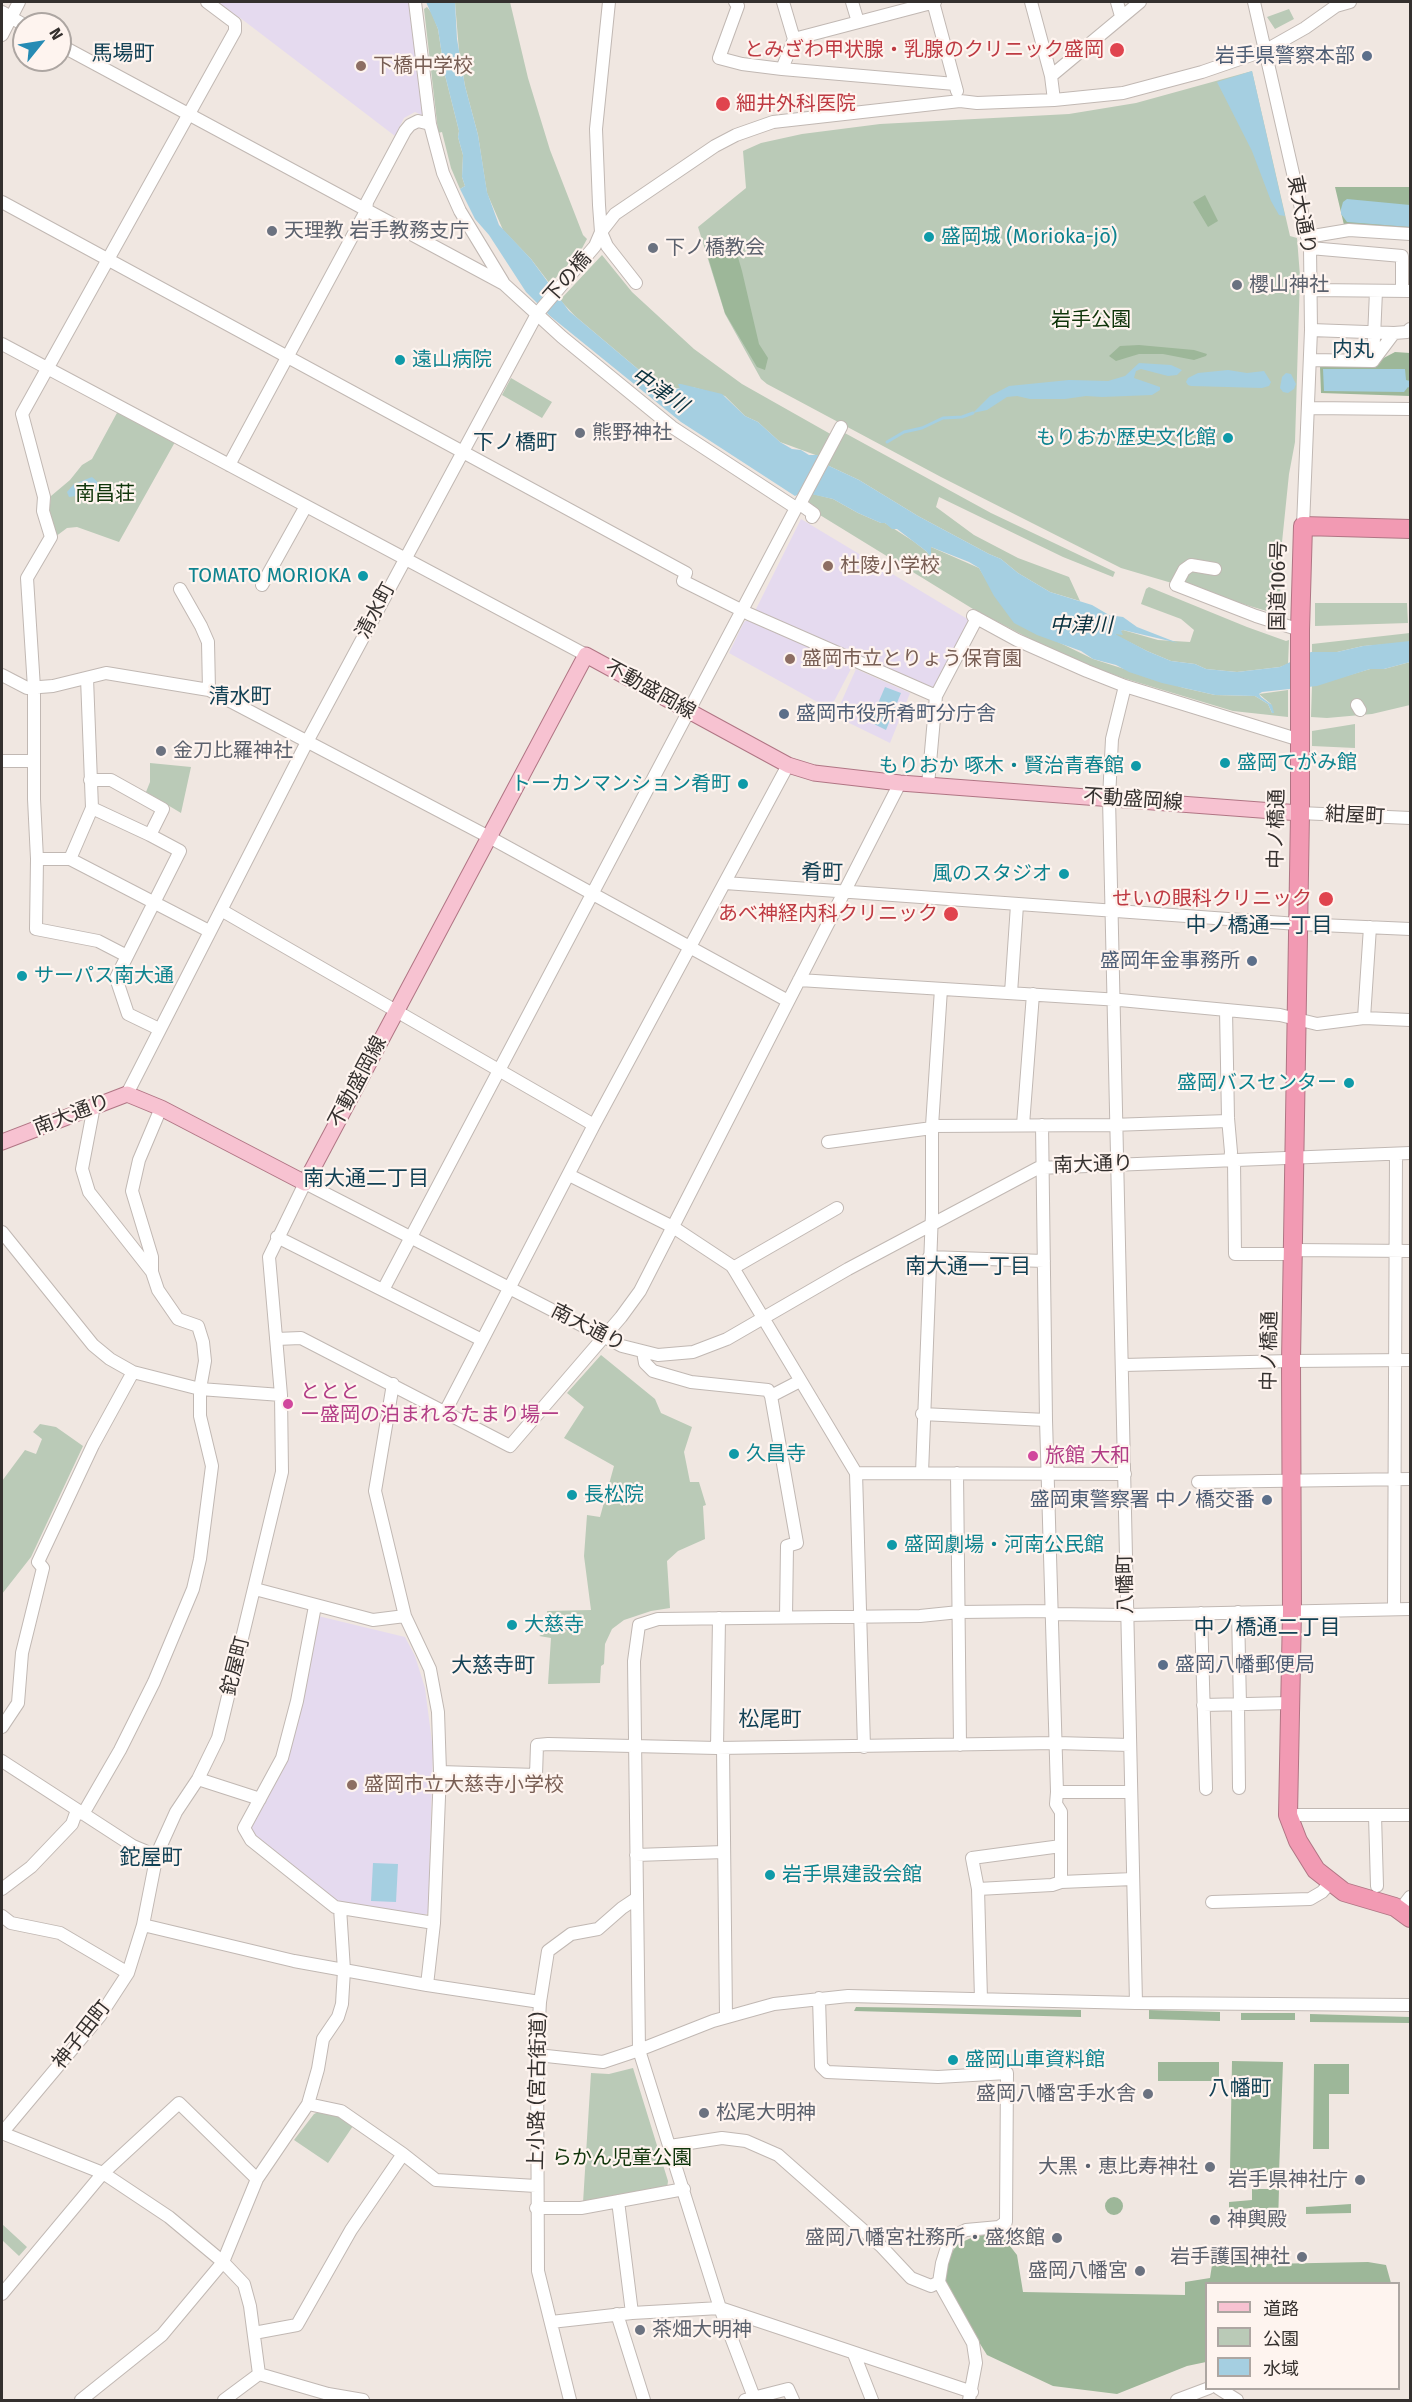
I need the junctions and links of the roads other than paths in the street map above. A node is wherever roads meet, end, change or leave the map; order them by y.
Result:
1 (19, 2) edge
2 (207, 2) edge
3 (415, 2) edge
4 (609, 2) edge
5 (735, 2) edge
6 (783, 2) edge
7 (852, 2) edge
8 (934, 2) edge
9 (1031, 2) edge
10 (1117, 2) edge
11 (1140, 2) edge
12 (1254, 2) edge
13 (1350, 2) edge
14 (6, 15) edge
15 (1121, 16) junction
16 (858, 22) junction
17 (2, 35) edge
18 (794, 39) junction
19 (1266, 50) junction
20 (72, 51) edge
21 (782, 69) junction
22 (1051, 76) junction
23 (955, 84) junction
24 (1054, 100) junction
25 (960, 101) junction
26 (189, 114) junction
27 (430, 124) junction
28 (2, 202) edge
29 (366, 211) junction
30 (602, 232) junction
31 (1410, 234) edge
32 (1309, 242) junction
33 (108, 260) junction
34 (636, 282) dead end
35 (504, 284) junction
36 (1311, 290) junction
37 (1376, 291) junction
38 (1406, 291) edge
39 (539, 312) junction
40 (1410, 329) edge
41 (1311, 330) junction
42 (1375, 332) junction
43 (1394, 333) junction
44 (2, 344) edge
45 (287, 356) junction
46 (1310, 360) junction
47 (1373, 361) junction
48 (46, 367) junction
49 (1308, 408) junction
50 (1410, 409) edge
51 (842, 427) dead end
52 (464, 452) junction
53 (229, 465) junction
54 (306, 506) junction
55 (812, 517) dead end
56 (1303, 526) junction
57 (1410, 529) edge
58 (404, 558) junction
59 (1215, 569) dead end
60 (262, 585) dead end
61 (180, 589) dead end
62 (742, 611) junction
63 (1300, 635) junction
64 (586, 655) junction
65 (2, 675) edge
66 (87, 678) junction
67 (1125, 686) junction
68 (34, 688) junction
69 (209, 690) junction
70 (936, 696) junction
71 (690, 712) junction
72 (1300, 719) joint
73 (308, 740) junction
74 (1300, 740) junction
75 (2, 761) edge
76 (34, 761) junction
77 (788, 765) junction
78 (90, 780) junction
79 (900, 783) junction
80 (928, 785) junction
81 (1108, 798) junction
82 (92, 808) junction
83 (1300, 813) junction
84 (1410, 818) edge
85 (150, 835) junction
86 (489, 837) junction
87 (37, 860) junction
88 (70, 860) junction
89 (725, 883) junction
90 (845, 893) junction
91 (593, 894) junction
92 (153, 902) junction
93 (1017, 904) junction
94 (221, 910) junction
95 (1111, 910) junction
96 (1298, 924) junction
97 (1370, 927) junction
98 (1410, 929) edge
99 (209, 931) junction
100 (691, 946) junction
101 (127, 956) junction
102 (799, 980) junction
103 (941, 989) junction
104 (1011, 993) junction
105 (1033, 994) junction
106 (1114, 999) junction
107 (788, 1001) junction
108 (396, 1010) junction
109 (1226, 1010) junction
110 (1364, 1018) junction
111 (1297, 1020) junction
112 (1410, 1020) edge
113 (159, 1029) junction
114 (500, 1071) junction
115 (127, 1094) junction
116 (94, 1106) junction
117 (160, 1108) junction
118 (1228, 1121) junction
119 (594, 1125) junction
120 (1023, 1125) junction
121 (1042, 1125) junction
122 (1116, 1125) junction
123 (932, 1127) junction
124 (2, 1142) edge
125 (828, 1142) dead end
126 (1410, 1153) edge
127 (1396, 1154) junction
128 (1295, 1158) junction
129 (1232, 1160) junction
130 (1117, 1164) junction
131 (1041, 1167) junction
132 (569, 1175) junction
133 (305, 1183) junction
134 (837, 1208) dead end
135 (930, 1224) junction
136 (673, 1227) junction
137 (2, 1232) edge
138 (277, 1237) junction
139 (412, 1238) junction
140 (1395, 1251) junction
141 (1410, 1251) edge
142 (1294, 1252) junction
143 (929, 1257) junction
144 (1044, 1261) junction
145 (733, 1268) junction
146 (152, 1272) junction
147 (510, 1288) junction
148 (383, 1290) junction
149 (762, 1317) junction
150 (604, 1336) junction
151 (276, 1339) junction
152 (482, 1340) junction
153 (643, 1352) junction
154 (1394, 1360) junction
155 (1410, 1360) edge
156 (1291, 1361) junction
157 (1123, 1365) junction
158 (133, 1372) junction
159 (801, 1381) junction
160 (393, 1384) junction
161 (200, 1389) junction
162 (281, 1395) junction
163 (771, 1396) junction
164 (445, 1412) junction
165 (922, 1414) junction
166 (1046, 1419) junction
167 (856, 1473) junction
168 (922, 1473) junction
169 (957, 1473) junction
170 (1125, 1474) junction
171 (1048, 1475) junction
172 (1292, 1479) junction
173 (1394, 1479) junction
174 (1410, 1479) edge
175 (1198, 1482) dead end
176 (255, 1589) junction
177 (315, 1606) junction
178 (1394, 1609) junction
179 (1410, 1609) edge
180 (1292, 1611) junction
181 (959, 1612) junction
182 (1238, 1612) junction
183 (1201, 1613) junction
184 (1052, 1614) junction
185 (1127, 1615) junction
186 (405, 1616) junction
187 (860, 1616) junction
188 (786, 1617) junction
189 (719, 1618) junction
190 (1290, 1704) junction
191 (1203, 1705) junction
192 (1239, 1705) junction
193 (2, 1727) edge
194 (1056, 1743) junction
195 (960, 1745) junction
196 (1130, 1745) junction
197 (634, 1747) junction
198 (864, 1747) junction
199 (720, 1748) junction
200 (2, 1761) edge
201 (440, 1772) junction
202 (198, 1779) junction
203 (1206, 1788) dead end
204 (1239, 1788) dead end
205 (1058, 1792) junction
206 (1131, 1792) junction
207 (260, 1799) junction
208 (80, 1812) junction
209 (1288, 1815) junction
210 (1376, 1815) junction
211 (1410, 1815) edge
212 (1061, 1846) junction
213 (724, 1852) junction
214 (636, 1855) junction
215 (157, 1856) junction
216 (1133, 1879) junction
217 (1060, 1882) junction
218 (1331, 1882) junction
219 (1377, 1886) dead end
220 (2, 1889) edge
221 (978, 1889) junction
222 (637, 1898) junction
223 (1212, 1902) dead end
224 (340, 1908) junction
225 (1407, 1908) edge
226 (2, 1916) edge
227 (434, 1923) junction
228 (143, 1925) junction
229 (344, 1970) junction
230 (128, 1973) junction
231 (427, 1985) junction
232 (819, 1998) junction
233 (981, 2000) junction
234 (540, 2002) junction
235 (1136, 2002) junction
236 (1410, 2005) edge
237 (726, 2017) junction
238 (639, 2050) junction
239 (537, 2055) junction
240 (308, 2104) junction
241 (2, 2133) edge
242 (670, 2146) junction
243 (403, 2154) junction
244 (103, 2173) junction
245 (257, 2179) junction
246 (536, 2186) junction
247 (684, 2189) junction
248 (618, 2201) junction
249 (536, 2208) junction
250 (223, 2262) junction
251 (939, 2282) junction
252 (2, 2294) edge
253 (720, 2308) junction
254 (632, 2313) junction
255 (617, 2314) junction
256 (551, 2322) junction
257 (254, 2333) junction
258 (854, 2354) junction
259 (259, 2374) junction
260 (1205, 2390) edge
261 (1221, 2390) edge
262 (970, 2396) edge
263 (325, 2397) edge
264 (752, 2399) edge
265 (81, 2400) edge
266 (224, 2400) edge
267 (363, 2400) edge
268 (570, 2400) edge
269 (644, 2400) edge
270 (793, 2400) edge
271 (872, 2400) edge
272 (1177, 2400) edge
273 (1237, 2400) edge

1 - 14 street
2 - 26 street
3 - 27 street
4 - 30 street
5 - 21 street
6 - 18 street
7 - 16 street
8 - 16 street
8 - 23 street
9 - 22 street
10 - 15 street
11 - 15 street
12 - 19 street, 東大通り
13 - 19 street, 下の橋
14 - 17 street
15 - 22 street
16 - 18 street
18 - 21 street
19 - 24 street, 下の橋
19 - 32 street, 東大通り
20 - 26 street
21 - 23 street
22 - 24 street
23 - 25 street
24 - 25 street, 下の橋
25 - 30 street, 下の橋
26 - 29 street
26 - 33 street
27 - 29 street
27 - 35 street
28 - 33 street
29 - 35 street
29 - 45 street
30 - 34 street
30 - 39 street, 下の橋
31 - 32 street
32 - 36 street, 東大通り
32 - 38 street
33 - 45 street
33 - 48 street
35 - 39 street
36 - 37 street
36 - 41 street, 東大通り
37 - 38 street
37 - 42 street
39 - 52 street, 清水町
39 - 62 street
40 - 43 street
41 - 42 street
41 - 46 street, 東大通り
42 - 43 street
42 - 47 street
43 - 47 street
44 - 48 street
45 - 52 street
45 - 53 street
46 - 47 street
46 - 49 street, 東大通り
48 - 53 street
48 - 68 street
49 - 50 street
49 - 56 street, 東大通り
51 - 55 street
52 - 58 street, 清水町
52 - 62 street
53 - 54 street
54 - 58 street
54 - 60 street
56 - 57 highway, 国道106号
56 - 63 highway, 国道106号
58 - 64 street
58 - 73 street, 清水町
59 - 63 street
61 - 69 street
62 - 70 street
62 - 71 street
63 - 72 highway, 国道106号
64 - 71 main road, 不動盛岡線
64 - 86 main road, 不動盛岡線
65 - 68 street
66 - 68 street
66 - 69 street
66 - 78 street
67 - 70 street
67 - 74 street
67 - 81 street, 八幡町
68 - 76 street
69 - 73 street
70 - 80 street
71 - 77 main road, 不動盛岡線
71 - 91 street
72 - 74 highway, 中ノ橋通
73 - 86 street
73 - 94 street, 清水町
74 - 83 highway, 中ノ橋通
75 - 76 street
76 - 87 street
77 - 79 main road, 不動盛岡線
77 - 89 street
78 - 82 street
78 - 85 street
79 - 80 main road, 不動盛岡線
79 - 90 street
80 - 81 main road, 不動盛岡線
81 - 83 main road, 不動盛岡線
81 - 95 street, 八幡町
82 - 85 street
82 - 88 street
83 - 84 street, 紺屋町
83 - 96 highway, 中ノ橋通
85 - 92 street
86 - 91 street
86 - 108 main road, 不動盛岡線
87 - 88 street
87 - 101 street
88 - 92 street
89 - 90 street
89 - 100 street
90 - 93 street
90 - 102 street
91 - 100 street
91 - 114 street
92 - 99 street
92 - 101 street
93 - 95 street
93 - 104 street
94 - 99 street, 清水町
94 - 108 street
95 - 96 street
95 - 106 street, 八幡町
96 - 97 street
96 - 111 highway, 中ノ橋通
97 - 98 street
97 - 110 street
99 - 113 street, 清水町
100 - 107 street
100 - 119 street
101 - 113 street
102 - 103 street
102 - 107 street
103 - 104 street
103 - 123 street
104 - 105 street
105 - 106 street
105 - 120 street
106 - 109 street
106 - 122 street, 八幡町
107 - 136 street
108 - 114 street
108 - 133 main road, 不動盛岡線
109 - 111 street
109 - 118 street
110 - 111 street
110 - 112 street
111 - 128 highway, 中ノ橋通
113 - 115 street, 清水町
114 - 119 street
114 - 139 street
115 - 116 main road, 南大通り
115 - 117 main road, 南大通り
116 - 124 main road, 南大通り
116 - 146 street
117 - 133 main road, 南大通り
117 - 146 street
118 - 122 street
118 - 129 street
119 - 132 street
120 - 121 street
120 - 123 street
121 - 122 street
121 - 131 street
122 - 130 street, 八幡町
123 - 125 street
123 - 135 street
126 - 127 street, 南大通り
127 - 128 street, 南大通り
127 - 140 street
128 - 129 street, 南大通り
128 - 142 highway, 中ノ橋通
129 - 130 street, 南大通り
129 - 142 street
130 - 131 street, 南大通り
130 - 157 street, 八幡町
131 - 135 street, 南大通り
131 - 144 street
132 - 136 street
132 - 147 street
133 - 138 street, 鉈屋町
133 - 139 street, 南大通り
134 - 145 street
135 - 143 street
135 - 149 street, 南大通り
136 - 145 street
136 - 150 street
137 - 158 street
138 - 148 street
138 - 151 street, 鉈屋町
139 - 147 street, 南大通り
139 - 148 street
140 - 141 street
140 - 142 street
140 - 154 street
142 - 156 highway, 中ノ橋通
143 - 144 street
143 - 165 street
144 - 166 street
145 - 149 street
146 - 161 street
147 - 150 street, 南大通り
147 - 152 street
148 - 152 street
149 - 153 street, 南大通り
149 - 159 street
150 - 153 street, 南大通り
150 - 164 street
151 - 160 street
151 - 162 street, 鉈屋町
152 - 164 street
153 - 163 street
154 - 155 street
154 - 156 street
154 - 173 street
156 - 157 street
156 - 172 highway, 中ノ橋通
157 - 170 street, 八幡町
158 - 161 street
158 - 193 street
159 - 163 street
159 - 167 street
160 - 164 street
160 - 186 street
161 - 162 street
161 - 208 street
162 - 176 street, 鉈屋町
163 - 188 street
165 - 166 street
165 - 168 street
166 - 171 street
167 - 168 street
167 - 187 street
168 - 169 street
169 - 171 street
169 - 181 street
170 - 171 street
170 - 185 street, 八幡町
171 - 184 street
172 - 173 street
172 - 175 street
172 - 180 highway, 中ノ橋通
173 - 174 street
173 - 178 street
176 - 177 street
176 - 202 street, 鉈屋町
177 - 186 street
177 - 207 street
178 - 179 street
178 - 180 street
180 - 182 street
180 - 190 highway, 中ノ橋通
181 - 184 street
181 - 187 street
181 - 195 street
182 - 183 street
182 - 192 street
183 - 185 street
183 - 191 street
184 - 185 street
184 - 194 street
185 - 196 street, 八幡町
186 - 201 street
187 - 188 street
187 - 198 street
188 - 189 street
189 - 197 street
189 - 199 street
190 - 192 street
190 - 209 highway, 中ノ橋通
191 - 192 street
191 - 203 street
192 - 204 street
194 - 195 street
194 - 196 street
194 - 205 street
195 - 198 street
196 - 206 street, 八幡町
197 - 199 street
197 - 201 street
197 - 214 street
198 - 199 street
199 - 213 street
200 - 208 street
201 - 227 street
202 - 207 street
202 - 215 street, 鉈屋町
205 - 206 street
205 - 212 street
206 - 216 street, 八幡町
207 - 224 street
208 - 215 street
208 - 220 street
209 - 210 street
209 - 218 highway, 中ノ橋通
210 - 211 street
210 - 219 street
212 - 217 street
212 - 221 street
213 - 214 street
213 - 237 street
214 - 222 street
215 - 228 street, 鉈屋町
216 - 217 street
216 - 235 street, 八幡町
217 - 221 street
218 - 223 street
218 - 225 highway, 中ノ橋通
221 - 233 street
222 - 234 street
222 - 238 street
224 - 227 street
224 - 229 street
226 - 230 street
227 - 231 street
228 - 229 street, 上小路 (宮古街道)
228 - 230 street, 神子田町
229 - 231 street, 上小路 (宮古街道)
229 - 240 street
230 - 241 street, 神子田町
231 - 234 street, 上小路 (宮古街道)
232 - 233 street
232 - 237 street
232 - 251 street
233 - 235 street
234 - 239 street, 上小路 (宮古街道)
235 - 236 street
237 - 238 street
238 - 239 street
238 - 242 street
239 - 246 street, 上小路 (宮古街道)
240 - 243 street
240 - 245 street
241 - 244 street
242 - 247 street
242 - 251 street
243 - 246 street
243 - 257 street
244 - 245 street
244 - 250 street
244 - 252 street
245 - 250 street
246 - 249 street, 上小路 (宮古街道)
247 - 248 street
247 - 253 street
248 - 249 street
248 - 254 street
249 - 256 street, 上小路 (宮古街道)
250 - 257 street
250 - 265 street
251 - 262 street
253 - 254 street
253 - 258 street
253 - 264 street
254 - 255 street
255 - 256 street
255 - 269 street
256 - 268 street, 上小路 (宮古街道)
257 - 259 street
258 - 262 street
258 - 271 street
259 - 263 street
259 - 266 street
260 - 272 street
261 - 273 street
263 - 267 street
264 - 270 street

